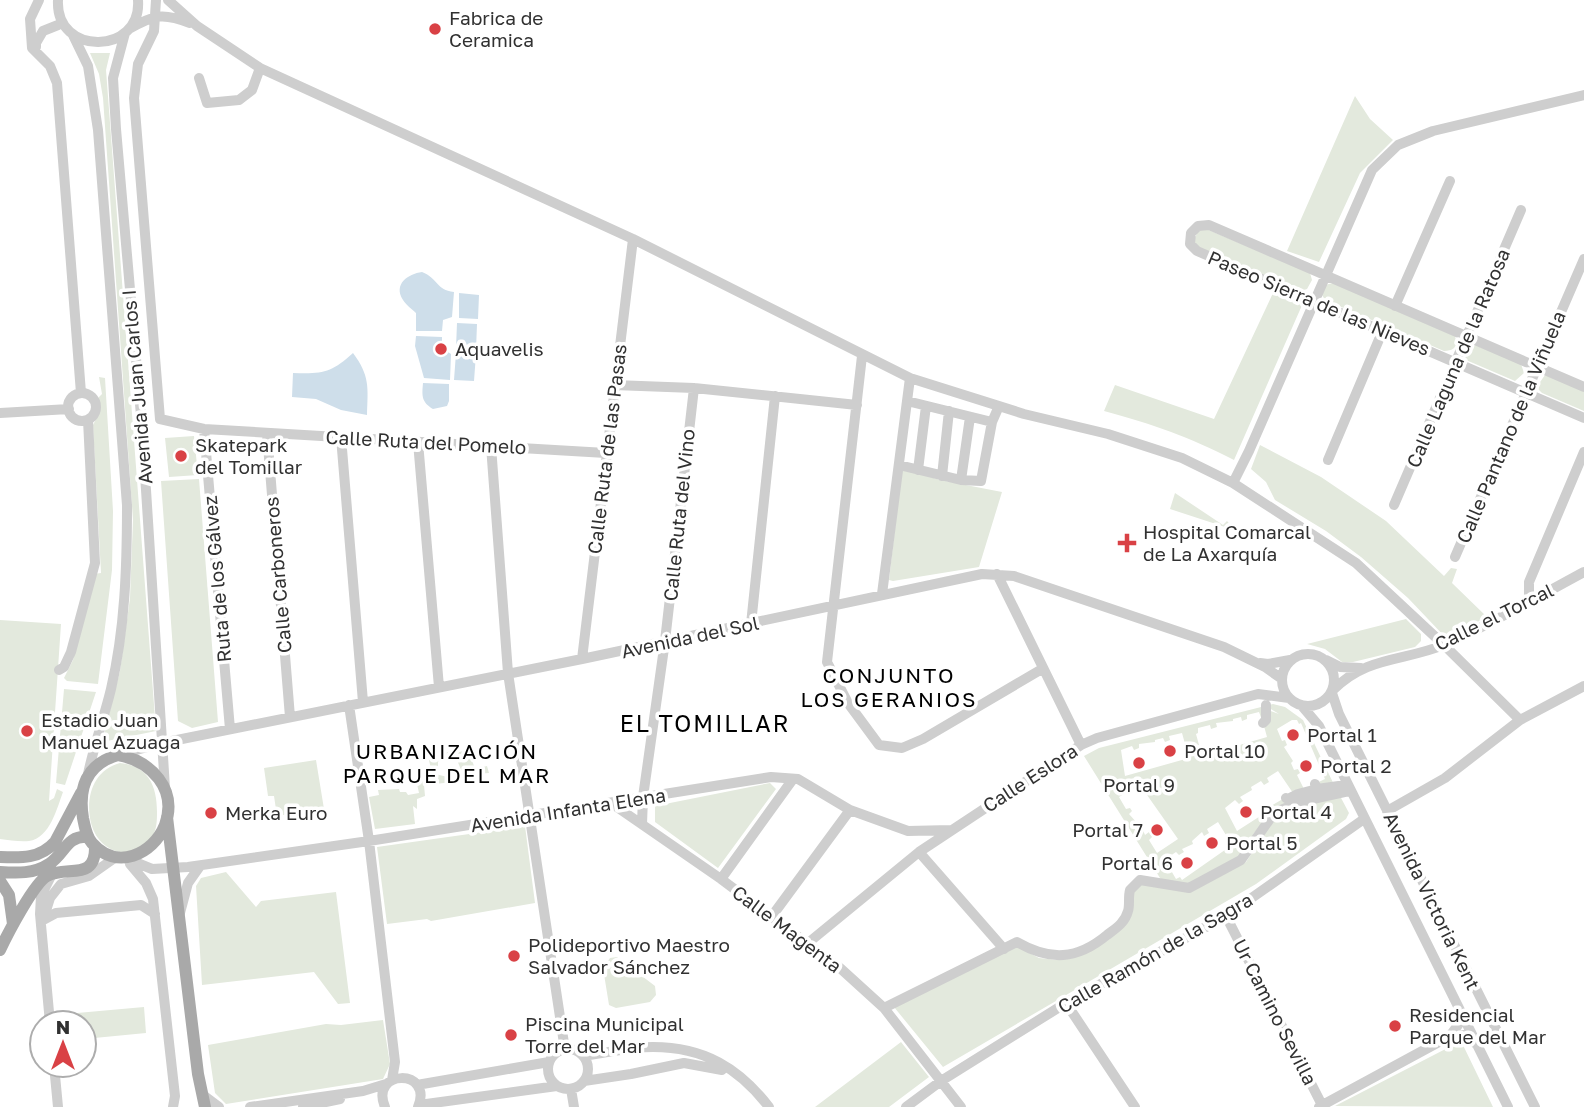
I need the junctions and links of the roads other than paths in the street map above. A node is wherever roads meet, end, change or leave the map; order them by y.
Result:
1 (39, 0) edge
2 (58, 0) edge
3 (138, 0) edge
4 (156, 0) edge
5 (167, 0) edge
6 (154, 16) junction
7 (58, 25) dead end
8 (197, 26) junction
9 (126, 31) junction
10 (74, 35) junction
11 (41, 57) junction
12 (260, 68) junction
13 (199, 78) dead end
14 (1584, 95) edge
15 (1450, 181) dead end
16 (1521, 210) dead end
17 (633, 239) junction
18 (1584, 259) edge
19 (1325, 275) junction
20 (1314, 300) junction
21 (1395, 306) junction
22 (1383, 330) junction
23 (1467, 335) junction
24 (862, 356) junction
25 (1456, 361) junction
26 (1537, 367) junction
27 (910, 378) junction
28 (614, 385) junction
29 (1584, 387) edge
30 (694, 388) junction
31 (81, 393) junction
32 (1526, 393) junction
33 (775, 396) junction
34 (907, 401) junction
35 (857, 405) junction
36 (926, 406) junction
37 (999, 406) junction
38 (69, 409) junction
39 (949, 411) junction
40 (0, 413) edge
41 (970, 417) junction
42 (1584, 418) edge
43 (88, 420) junction
44 (992, 422) junction
45 (204, 429) junction
46 (267, 433) junction
47 (341, 437) junction
48 (418, 442) junction
49 (491, 446) junction
50 (1584, 452) edge
51 (606, 453) junction
52 (1328, 460) dead end
53 (900, 465) junction
54 (918, 470) junction
55 (942, 476) junction
56 (961, 480) junction
57 (1233, 483) junction
58 (1394, 505) dead end
59 (1455, 557) dead end
60 (1584, 572) edge
61 (997, 574) junction
62 (882, 594) junction
63 (1529, 601) junction
64 (832, 606) junction
65 (751, 624) junction
66 (665, 641) junction
67 (1444, 645) junction
68 (582, 659) junction
69 (1290, 660) junction
70 (1326, 660) junction
71 (1252, 661) junction
72 (1362, 668) junction
73 (59, 670) dead end
74 (1042, 670) junction
75 (508, 673) junction
76 (1282, 679) junction
77 (1584, 686) edge
78 (439, 687) junction
79 (1333, 692) junction
80 (1289, 698) junction
81 (363, 702) junction
82 (349, 705) junction
83 (1266, 705) dead end
84 (1302, 706) junction
85 (290, 717) junction
86 (1520, 720) junction
87 (1263, 723) dead end
88 (230, 729) junction
89 (162, 743) junction
90 (1081, 745) junction
91 (118, 755) junction
92 (88, 774) junction
93 (793, 779) junction
94 (1348, 788) junction
95 (165, 789) junction
96 (81, 793) junction
97 (643, 797) junction
98 (1286, 798) dead end
99 (611, 803) junction
100 (850, 810) junction
101 (1387, 811) junction
102 (167, 816) junction
103 (530, 816) junction
104 (1364, 819) junction
105 (642, 824) junction
106 (951, 830) junction
107 (369, 841) junction
108 (92, 842) junction
109 (919, 852) junction
110 (0, 857) edge
111 (121, 858) junction
112 (200, 866) junction
113 (174, 868) junction
114 (0, 872) edge
115 (53, 874) junction
116 (721, 879) junction
117 (0, 881) edge
118 (179, 914) junction
119 (155, 915) junction
120 (772, 916) junction
121 (1226, 916) junction
122 (43, 920) junction
123 (13, 924) junction
124 (41, 931) junction
125 (808, 943) junction
126 (1003, 949) junction
127 (0, 950) edge
128 (1066, 1003) junction
129 (1458, 1006) junction
130 (49, 1009) edge
131 (884, 1009) junction
132 (1450, 1036) junction
133 (1477, 1044) junction
134 (565, 1050) junction
135 (583, 1056) junction
136 (550, 1062) junction
137 (55, 1079) edge
138 (394, 1080) junction
139 (584, 1081) junction
140 (941, 1081) junction
141 (417, 1085) junction
142 (557, 1086) junction
143 (571, 1089) junction
144 (363, 1091) junction
145 (758, 1093) junction
146 (204, 1101) edge
147 (1505, 1104) edge
148 (418, 1106) edge
149 (58, 1107) edge
150 (173, 1107) edge
151 (219, 1107) edge
152 (250, 1107) edge
153 (303, 1107) edge
154 (385, 1107) edge
155 (574, 1107) edge
156 (769, 1107) edge
157 (906, 1107) edge
158 (961, 1107) edge
159 (1135, 1107) edge
160 (1321, 1107) edge
161 (1535, 1107) edge

1 - 11 street
2 - 10 street
3 - 9 street, Avenida Juan Carlos I
4 - 6 street
5 - 8 street
6 - 8 street
6 - 9 street
6 - 45 street, Calle Ruta del Pomelo
7 - 11 street
8 - 12 street
9 - 10 street
9 - 89 street, Avenida Juan Carlos I
10 - 92 street
11 - 31 street
12 - 13 street
12 - 17 street
14 - 19 street
15 - 21 street
16 - 23 street, Calle Laguna de la Ratosa
17 - 24 street
17 - 28 street, Calle Ruta de las Pasas
18 - 26 street, Calle Pantano de la Viñuela
19 - 20 street
19 - 20 street, Paseo Sierra de las Nieves
19 - 21 street, Paseo Sierra de las Nieves
20 - 22 street, Paseo Sierra de las Nieves
20 - 57 street
21 - 23 street, Paseo Sierra de las Nieves
22 - 25 street, Paseo Sierra de las Nieves
22 - 52 street
23 - 25 street, Calle Laguna de la Ratosa
23 - 26 street, Paseo Sierra de las Nieves
24 - 27 street
24 - 35 street
25 - 32 street, Paseo Sierra de las Nieves
25 - 58 street, Calle Laguna de la Ratosa
26 - 29 street, Paseo Sierra de las Nieves
26 - 32 street, Calle Pantano de la Viñuela
27 - 34 street
27 - 37 street
28 - 30 street
28 - 51 street, Calle Ruta de las Pasas
30 - 33 street
30 - 66 street, Calle Ruta del Vino
31 - 38 street
31 - 43 street
32 - 42 street, Paseo Sierra de las Nieves
32 - 59 street, Calle Pantano de la Viñuela
33 - 35 street
33 - 65 street
34 - 36 street
34 - 53 street
35 - 64 street
36 - 39 street
36 - 54 street
37 - 44 street
37 - 57 street
38 - 40 street
38 - 43 street
39 - 41 street
39 - 55 street
41 - 44 street
41 - 56 street
43 - 73 street
44 - 56 street
45 - 46 street, Calle Ruta del Pomelo
45 - 88 street, Ruta de los Gálvez
46 - 47 street, Calle Ruta del Pomelo
46 - 85 street, Calle Carboneros
47 - 48 street, Calle Ruta del Pomelo
47 - 81 street
48 - 49 street, Calle Ruta del Pomelo
48 - 78 street
49 - 51 street, Calle Ruta del Pomelo
49 - 75 street
50 - 63 street
51 - 68 street, Calle Ruta de las Pasas
53 - 54 street
53 - 62 street
54 - 55 street
55 - 56 street
57 - 67 street
60 - 63 street, Calle el Torcal
61 - 62 street, Avenida del Sol
61 - 71 street, Avenida del Sol
61 - 74 street
62 - 64 street, Avenida del Sol
63 - 67 street, Calle el Torcal
64 - 65 street, Avenida del Sol
64 - 74 street
65 - 66 street, Avenida del Sol
66 - 68 street, Avenida del Sol
66 - 97 street, Calle Ruta del Vino
67 - 72 street, Calle el Torcal
67 - 86 street
68 - 75 street, Avenida del Sol
69 - 70 street
69 - 71 street, Avenida del Sol
69 - 76 street
70 - 72 street
70 - 79 street
71 - 76 street, Avenida del Sol
72 - 79 street
74 - 90 street
75 - 78 street, Avenida del Sol
75 - 103 street
76 - 80 street
77 - 86 street
78 - 81 street, Avenida del Sol
79 - 84 street
79 - 101 street, Avenida Victoria Kent
80 - 84 street
80 - 90 street, Calle Eslora
81 - 82 street, Avenida del Sol
82 - 85 street, Avenida del Sol
82 - 107 street
83 - 87 street
84 - 94 street, Avenida Victoria Kent
85 - 88 street, Avenida del Sol
86 - 101 street
88 - 89 street, Avenida del Sol
89 - 91 street, Avenida del Sol
89 - 95 street, Avenida Juan Carlos I
90 - 106 street, Calle Eslora
91 - 92 main road
91 - 95 main road
92 - 96 main road
93 - 97 street, Avenida Infanta Elena
93 - 100 street, Avenida Infanta Elena
93 - 116 street
94 - 98 street
94 - 104 street, Avenida Victoria Kent
94 - 126 street
95 - 102 main road
96 - 108 main road
96 - 110 main road
97 - 99 street, Avenida Infanta Elena
97 - 105 street, Calle Ruta del Vino
99 - 103 street, Avenida Infanta Elena
99 - 105 street, Calle Magenta
100 - 106 street, Avenida Infanta Elena
100 - 120 street
101 - 161 street, Avenida Victoria Kent
102 - 111 main road
102 - 113 main road
103 - 107 street, Avenida Infanta Elena
103 - 134 street
104 - 121 street, Calle Ramón de la Sagra
104 - 129 street, Avenida Victoria Kent
105 - 116 street, Calle Magenta
106 - 109 street, Calle Eslora
107 - 112 street, Avenida Infanta Elena
107 - 138 street
108 - 111 main road
108 - 114 main road
108 - 115 main road
109 - 125 street, Calle Eslora
109 - 126 street
111 - 113 street, Avenida Infanta Elena
111 - 119 street
111 - 122 street
112 - 113 street, Avenida Infanta Elena
112 - 118 street
113 - 118 main road
115 - 123 main road
115 - 124 street
116 - 120 street, Calle Magenta
117 - 123 main road
118 - 146 main road
119 - 122 street
119 - 150 street
120 - 125 street, Calle Magenta
121 - 128 street, Calle Ramón de la Sagra
121 - 160 street, Ur Camino Sevilla
122 - 124 street
123 - 127 main road
124 - 130 street
125 - 131 street, Calle Magenta
126 - 131 street
128 - 140 street, Calle Ramón de la Sagra
128 - 159 street
129 - 132 street
129 - 133 street, Avenida Victoria Kent
131 - 140 street, Calle Magenta
132 - 133 street
132 - 160 street
133 - 147 street, Avenida Victoria Kent
134 - 135 street
134 - 136 street
135 - 139 street
135 - 145 street
136 - 141 street
136 - 142 street
137 - 149 street
138 - 141 street
138 - 144 street
138 - 154 street
139 - 143 street
139 - 145 street
140 - 157 street, Calle Ramón de la Sagra
140 - 158 street, Calle Magenta
141 - 148 street
142 - 143 street
142 - 148 street
143 - 155 street
144 - 152 street
144 - 153 street
145 - 156 street
146 - 151 street

